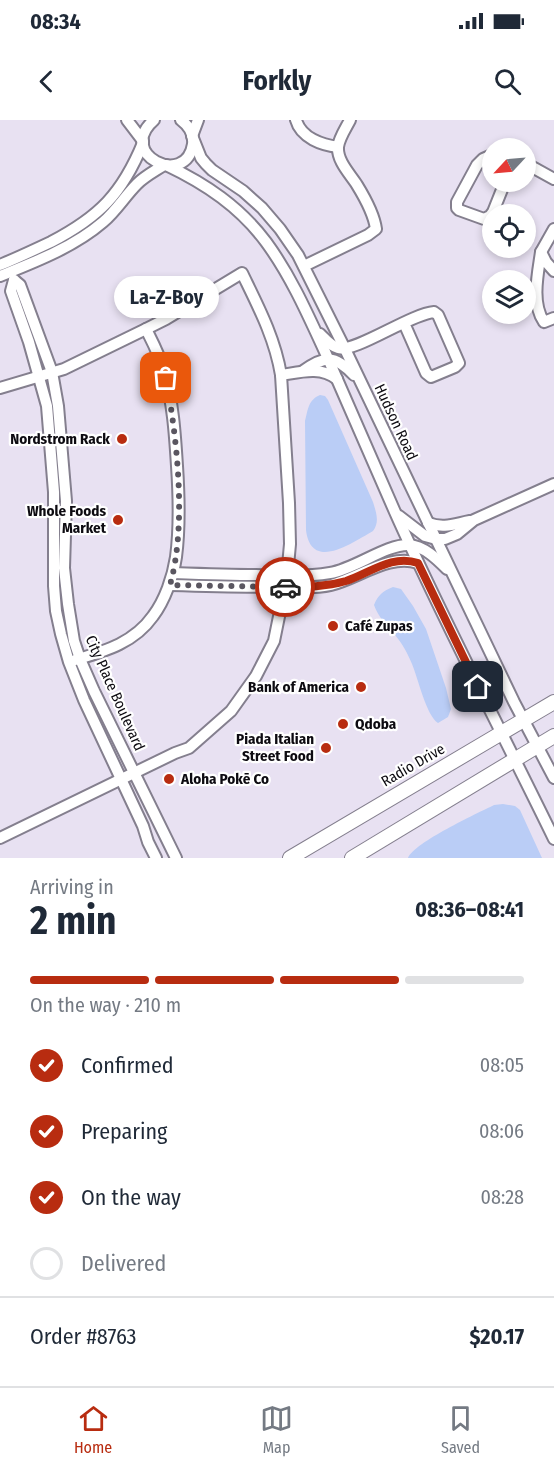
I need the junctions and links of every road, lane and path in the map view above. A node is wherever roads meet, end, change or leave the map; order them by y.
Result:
1 (127, 120) edge
2 (154, 120) edge
3 (181, 120) edge
4 (198, 120) edge
5 (296, 120) edge
6 (350, 120) edge
7 (192, 137) junction
8 (143, 142) junction
9 (338, 147) junction
10 (482, 160) edge
11 (165, 165) junction
12 (536, 169) edge
13 (554, 179) edge
14 (501, 192) edge
15 (554, 229) edge
16 (541, 252) junction
17 (304, 266) junction
18 (554, 270) edge
19 (6, 271) edge
20 (554, 318) edge
21 (404, 322) junction
22 (314, 327) junction
23 (146, 329) junction
24 (345, 349) junction
25 (328, 359) junction
26 (303, 370) junction
27 (52, 372) junction
28 (281, 375) junction
29 (40, 376) junction
30 (337, 379) junction
31 (360, 380) junction
32 (0, 388) edge
33 (554, 484) edge
34 (396, 514) junction
35 (474, 520) junction
36 (428, 523) junction
37 (436, 539) junction
38 (410, 545) junction
39 (418, 563) junction
40 (173, 573) junction
41 (453, 574) junction
42 (285, 582) junction
43 (170, 585) junction
44 (75, 661) junction
45 (554, 702) edge
46 (523, 720) junction
47 (501, 733) junction
48 (554, 736) edge
49 (538, 746) junction
50 (515, 760) junction
51 (134, 773) junction
52 (554, 778) edge
53 (122, 779) junction
54 (0, 838) edge
55 (554, 838) edge
56 (156, 858) edge
57 (176, 858) edge
58 (290, 858) edge
59 (352, 858) edge

1 - 8 street
2 - 8 street
3 - 7 street, Hudson Road
4 - 7 street
5 - 9 street
6 - 9 street
7 - 11 street
7 - 17 street, Hudson Road
8 - 11 street
8 - 19 street
9 - 17 street
10 - 14 street
11 - 19 street
11 - 22 street
12 - 13 street
15 - 16 street
16 - 18 street
16 - 20 street
17 - 24 street, Hudson Road
19 - 27 street, City Place Boulevard
19 - 29 street, City Place Boulevard
21 - 21 street
21 - 24 street
22 - 24 street
22 - 25 street
23 - 27 street
23 - 28 street
23 - 40 street
24 - 31 street, Hudson Road
25 - 26 street
25 - 30 street
25 - 31 street
26 - 28 street
26 - 30 street
27 - 29 street
27 - 44 street, City Place Boulevard
28 - 42 street
29 - 32 street
29 - 44 street, City Place Boulevard
30 - 34 street
31 - 36 street, Hudson Road
33 - 35 street
34 - 37 street
34 - 38 street
35 - 36 street
35 - 37 street
36 - 37 street, Hudson Road
37 - 41 street, Hudson Road
38 - 39 street
38 - 41 street
38 - 42 street
39 - 42 street
39 - 47 street
40 - 42 street
40 - 43 street
41 - 46 street, Hudson Road
42 - 43 street
42 - 51 street
43 - 44 street
44 - 51 street, City Place Boulevard
44 - 53 street, City Place Boulevard
45 - 46 main road, Radio Drive
46 - 47 main road, Radio Drive
46 - 49 street, Hudson Road
47 - 50 street
47 - 58 main road, Radio Drive
48 - 49 main road
49 - 50 main road
49 - 52 street, Hudson Road
50 - 55 street
50 - 59 main road
51 - 53 street
51 - 57 street, City Place Boulevard
53 - 54 street
53 - 56 street, City Place Boulevard

